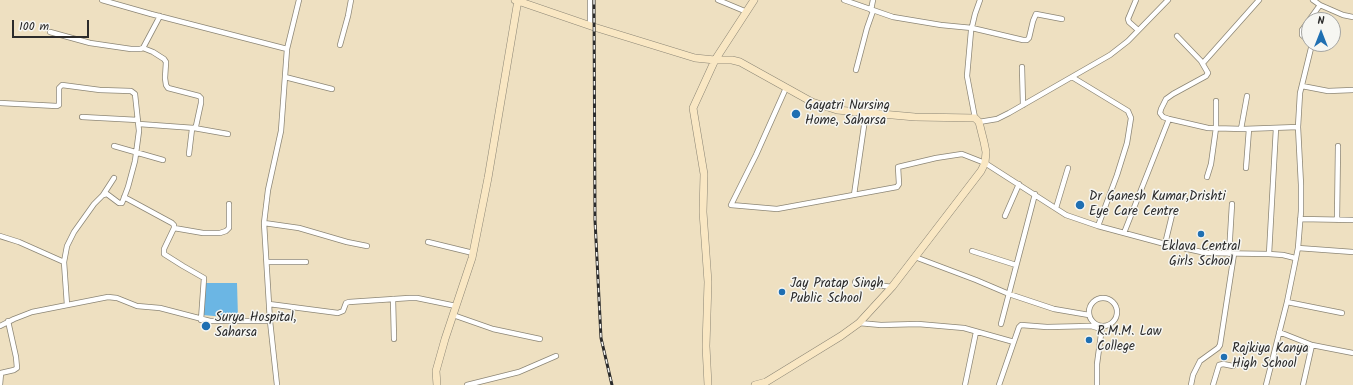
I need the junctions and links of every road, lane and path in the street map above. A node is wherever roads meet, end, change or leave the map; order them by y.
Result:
1 (102, 0) edge
2 (299, 0) edge
3 (351, 0) edge
4 (517, 0) edge
5 (590, 0) edge
6 (718, 0) edge
7 (754, 0) edge
8 (844, 0) edge
9 (873, 0) edge
10 (980, 0) edge
11 (1136, 0) edge
12 (1168, 0) edge
13 (1259, 0) edge
14 (1316, 2) edge
15 (872, 11) junction
16 (746, 12) junction
17 (1311, 12) edge
18 (160, 16) junction
19 (1353, 17) edge
20 (1062, 19) dead end
21 (590, 26) junction
22 (972, 28) junction
23 (1138, 30) junction
24 (50, 32) dead end
25 (1177, 36) dead end
26 (340, 45) dead end
27 (144, 48) junction
28 (287, 49) junction
29 (1310, 52) edge
30 (715, 60) junction
31 (1203, 63) junction
32 (1022, 67) dead end
33 (856, 70) dead end
34 (285, 77) junction
35 (1072, 77) junction
36 (1302, 86) junction
37 (786, 88) junction
38 (332, 89) dead end
39 (1353, 90) edge
40 (1247, 96) dead end
41 (1216, 102) dead end
42 (0, 103) edge
43 (1023, 105) junction
44 (866, 112) junction
45 (82, 117) dead end
46 (1169, 119) junction
47 (977, 120) junction
48 (138, 122) junction
49 (193, 128) junction
50 (1216, 128) junction
51 (1276, 128) junction
52 (1298, 128) junction
53 (1241, 129) junction
54 (1249, 129) junction
55 (228, 134) dead end
56 (114, 146) dead end
57 (1338, 146) dead end
58 (136, 152) junction
59 (189, 154) dead end
60 (163, 160) dead end
61 (985, 163) junction
62 (1068, 168) dead end
63 (1246, 168) dead end
64 (1207, 177) dead end
65 (114, 178) dead end
66 (1018, 184) junction
67 (1035, 194) junction
68 (103, 195) junction
69 (854, 195) junction
70 (124, 197) junction
71 (229, 204) dead end
72 (1232, 204) dead end
73 (1056, 208) junction
74 (1173, 211) dead end
75 (1005, 216) dead end
76 (1300, 219) junction
77 (1337, 220) junction
78 (1353, 220) edge
79 (264, 223) junction
80 (1098, 226) junction
81 (174, 228) junction
82 (1124, 233) junction
83 (0, 236) edge
84 (428, 242) dead end
85 (1165, 244) junction
86 (367, 246) dead end
87 (1298, 248) junction
88 (972, 251) dead end
89 (1353, 252) edge
90 (473, 253) junction
91 (1231, 254) junction
92 (1269, 254) junction
93 (915, 257) junction
94 (1295, 258) junction
95 (64, 262) junction
96 (267, 262) junction
97 (306, 262) dead end
98 (1016, 265) junction
99 (855, 282) dead end
100 (892, 287) junction
101 (1009, 294) junction
102 (393, 299) junction
103 (1287, 302) junction
104 (269, 304) junction
105 (67, 305) junction
106 (456, 306) junction
107 (1342, 313) dead end
108 (453, 315) junction
109 (1089, 315) junction
110 (201, 320) junction
111 (270, 321) junction
112 (8, 322) junction
113 (859, 322) junction
114 (1001, 324) dead end
115 (0, 326) edge
116 (1102, 327) junction
117 (976, 332) junction
118 (1279, 332) junction
119 (394, 339) dead end
120 (540, 340) dead end
121 (1014, 342) junction
122 (1312, 345) junction
123 (1353, 353) edge
124 (556, 356) dead end
125 (1233, 366) dead end
126 (0, 385) edge
127 (277, 385) edge
128 (437, 385) edge
129 (467, 385) edge
130 (709, 385) edge
131 (755, 385) edge
132 (965, 385) edge
133 (999, 385) edge
134 (1097, 385) edge
135 (1191, 385) edge
136 (1213, 385) edge
137 (1266, 385) edge
138 (1303, 385) edge

1 - 18 street
2 - 28 street
3 - 26 street
4 - 21 street
4 - 90 street
5 - 21 street
6 - 16 street
7 - 16 street
8 - 15 street
9 - 15 street
10 - 22 street
11 - 23 street
12 - 23 street
13 - 31 street
14 - 17 street
14 - 19 street
15 - 22 street
15 - 33 street
16 - 30 street
18 - 27 street
18 - 28 street
20 - 22 street
21 - 30 street
22 - 47 street
23 - 35 street
24 - 27 street
25 - 31 street
27 - 49 street
28 - 34 street
29 - 36 street
30 - 37 street
30 - 130 street
31 - 46 street
32 - 43 street
34 - 38 street
34 - 79 street
35 - 43 street
35 - 80 street
36 - 39 street
36 - 52 street
37 - 44 street
37 - 69 street
40 - 53 street
41 - 50 street
42 - 48 street
43 - 47 street
44 - 47 street
44 - 69 street
45 - 48 street
46 - 50 street
46 - 82 street
47 - 61 street
48 - 49 street
48 - 58 street
49 - 55 street
49 - 59 street
50 - 53 street
50 - 64 street
51 - 52 street
51 - 54 street
51 - 92 street
52 - 76 street
53 - 54 street
54 - 63 street
56 - 58 street
57 - 77 street
58 - 60 street
58 - 70 street
61 - 66 street
61 - 69 street
61 - 93 street
62 - 73 street
65 - 68 street
66 - 67 street
66 - 75 street
67 - 73 street
67 - 98 street
68 - 70 street
68 - 95 street
70 - 81 street
71 - 81 street
72 - 91 street
73 - 80 street
74 - 85 street
76 - 77 street
76 - 87 street
77 - 78 street
79 - 86 street
79 - 96 street
80 - 82 street
81 - 110 street
82 - 85 street
83 - 95 street
84 - 90 street
85 - 91 street
87 - 89 street
87 - 94 street
88 - 98 street
90 - 106 street
91 - 92 street
91 - 135 street
92 - 94 street
93 - 100 street
93 - 101 street
94 - 103 street
95 - 105 street
96 - 97 street
96 - 104 street
98 - 101 street
99 - 100 street
100 - 113 street
101 - 109 street
101 - 114 street
102 - 104 street
102 - 106 street
102 - 119 street
103 - 107 street
103 - 118 street
104 - 111 street
105 - 110 street
105 - 112 street
106 - 108 street
108 - 120 street
108 - 128 street
109 - 116 street
109 - 116 street
110 - 111 street
111 - 127 street
112 - 115 street
112 - 126 street
113 - 117 street
113 - 131 street
116 - 121 street
116 - 134 street
117 - 121 street
117 - 132 street
118 - 122 street
118 - 137 street
121 - 133 street
122 - 123 street
122 - 138 street
124 - 129 street
125 - 136 street

